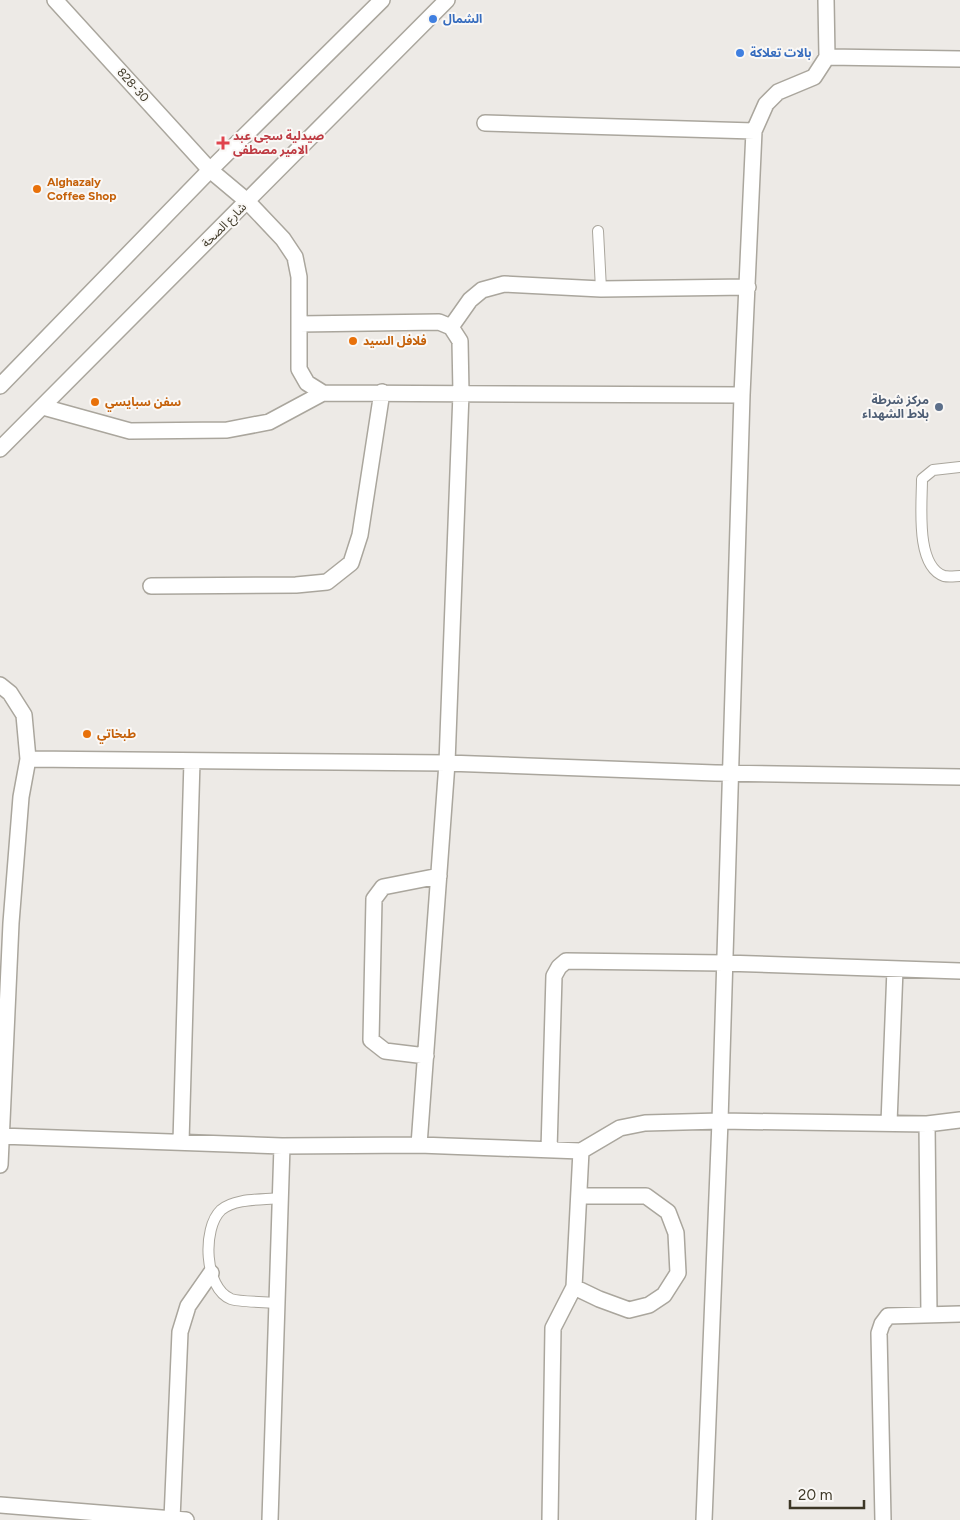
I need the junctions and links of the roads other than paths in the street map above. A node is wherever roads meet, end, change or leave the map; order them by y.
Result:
1 (55, 0) edge
2 (382, 0) edge
3 (447, 0) edge
4 (826, 0) edge
5 (828, 57) junction
6 (960, 59) edge
7 (485, 122) dead end
8 (754, 131) junction
9 (210, 170) junction
10 (247, 201) junction
11 (598, 231) dead end
12 (748, 287) junction
13 (601, 289) junction
14 (299, 324) junction
15 (451, 327) junction
16 (0, 386) edge
17 (382, 392) junction
18 (461, 392) junction
19 (323, 393) junction
20 (742, 395) junction
21 (43, 406) junction
22 (0, 449) edge
23 (960, 468) edge
24 (960, 576) edge
25 (151, 586) dead end
26 (0, 685) edge
27 (28, 759) junction
28 (192, 761) junction
29 (447, 763) junction
30 (731, 774) junction
31 (960, 777) edge
32 (439, 876) junction
33 (6, 923) edge
34 (724, 963) junction
35 (895, 969) junction
36 (960, 971) edge
37 (426, 1056) junction
38 (960, 1120) edge
39 (720, 1121) junction
40 (889, 1124) junction
41 (927, 1124) junction
42 (1, 1136) edge
43 (180, 1142) junction
44 (420, 1145) junction
45 (282, 1146) junction
46 (549, 1150) junction
47 (581, 1151) junction
48 (0, 1165) edge
49 (580, 1196) junction
50 (280, 1198) junction
51 (211, 1273) junction
52 (574, 1287) junction
53 (277, 1302) junction
54 (928, 1314) junction
55 (960, 1314) edge
56 (0, 1505) edge
57 (179, 1519) edge
58 (270, 1520) edge
59 (550, 1520) edge
60 (704, 1520) edge
61 (883, 1520) edge

1 - 9 street, 828-30
2 - 9 street
3 - 10 street, شارع الصحة
4 - 5 street
5 - 6 street
5 - 8 street
7 - 8 street
8 - 12 street
9 - 10 street, 828-30
9 - 16 street
10 - 14 street, 828-30
10 - 21 street, شارع الصحة
11 - 13 lane
12 - 13 street
12 - 20 street
13 - 15 street
14 - 15 street
14 - 19 street, 828-30
15 - 18 street
17 - 18 street
17 - 19 street
17 - 25 street
18 - 20 street
18 - 29 street
19 - 21 street
20 - 30 street
21 - 22 street, شارع الصحة
23 - 24 lane
26 - 27 street
27 - 28 street
27 - 33 street
28 - 29 street
28 - 43 street
29 - 30 street
29 - 32 street
30 - 31 street
30 - 34 street
32 - 37 street
32 - 37 street
33 - 42 street
34 - 35 street
34 - 39 street
34 - 46 street
35 - 36 street
35 - 40 street
37 - 44 street
38 - 41 street
39 - 40 street
39 - 47 street
39 - 60 street
40 - 41 street
41 - 54 street
42 - 43 street
42 - 48 street
43 - 45 street
44 - 45 street
44 - 46 street
45 - 50 street
46 - 47 street
47 - 49 street
49 - 52 street
49 - 52 street
50 - 51 lane
50 - 53 street
51 - 53 lane
51 - 57 street
52 - 59 street
53 - 58 street
54 - 55 street
54 - 61 street
56 - 57 street

